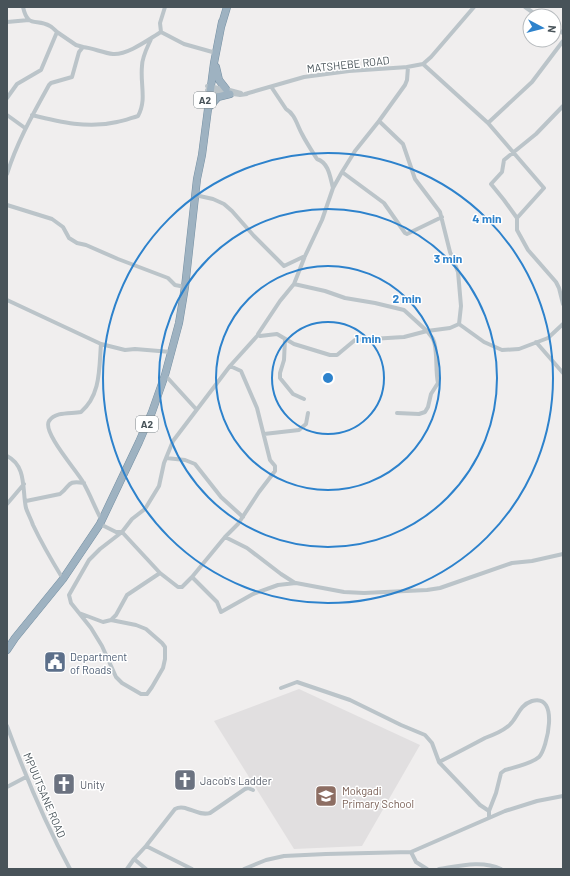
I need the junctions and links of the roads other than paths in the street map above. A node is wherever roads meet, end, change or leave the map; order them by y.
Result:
1 (23, 7) edge
2 (165, 7) edge
3 (227, 7) edge
4 (474, 7) edge
5 (29, 20) junction
6 (7, 22) edge
7 (57, 32) junction
8 (161, 32) junction
9 (151, 39) junction
10 (563, 41) edge
11 (83, 47) junction
12 (214, 53) junction
13 (423, 64) junction
14 (408, 67) junction
15 (304, 77) junction
16 (272, 88) junction
17 (209, 89) junction
18 (228, 91) junction
19 (245, 94) junction
20 (7, 98) edge
21 (563, 106) edge
22 (208, 109) junction
23 (7, 115) edge
24 (32, 115) junction
25 (379, 121) junction
26 (488, 123) junction
27 (25, 128) junction
28 (514, 153) junction
29 (342, 172) junction
30 (7, 174) edge
31 (197, 179) junction
32 (333, 188) junction
33 (195, 195) junction
34 (7, 205) edge
35 (442, 217) junction
36 (517, 218) junction
37 (305, 256) junction
38 (294, 284) junction
39 (185, 287) junction
40 (7, 300) edge
41 (563, 304) edge
42 (459, 324) junction
43 (563, 324) edge
44 (427, 332) junction
45 (258, 335) junction
46 (285, 339) junction
47 (536, 342) junction
48 (101, 344) junction
49 (172, 352) junction
50 (230, 366) junction
51 (563, 373) edge
52 (165, 375) junction
53 (304, 399) dead end
54 (196, 409) junction
55 (308, 413) dead end
56 (397, 413) dead end
57 (264, 434) junction
58 (7, 456) edge
59 (166, 458) junction
60 (24, 484) junction
61 (84, 484) junction
62 (26, 501) junction
63 (7, 504) edge
64 (243, 517) junction
65 (101, 523) junction
66 (122, 532) junction
67 (224, 536) junction
68 (563, 554) edge
69 (160, 573) junction
70 (192, 577) junction
71 (63, 579) junction
72 (296, 583) junction
73 (79, 613) junction
74 (111, 620) junction
75 (15, 638) junction
76 (7, 644) edge
77 (7, 650) edge
78 (281, 688) dead end
79 (7, 726) edge
80 (439, 762) junction
81 (26, 777) junction
82 (7, 787) edge
83 (253, 790) dead end
84 (563, 796) edge
85 (489, 811) junction
86 (489, 818) junction
87 (146, 846) junction
88 (412, 852) junction
89 (134, 859) junction
90 (70, 869) edge
91 (127, 869) edge
92 (146, 869) edge
93 (192, 869) edge
94 (244, 869) edge
95 (427, 869) edge
96 (439, 869) edge
97 (501, 869) edge

1 - 5 street
2 - 8 street
3 - 12 highway, A2
4 - 13 street
5 - 6 street
5 - 7 street
7 - 11 street
7 - 20 street
8 - 9 street
8 - 12 street
9 - 11 street
9 - 24 street
10 - 26 street
11 - 24 street
12 - 17 highway, A2
12 - 18 highway
13 - 14 street
13 - 26 street
14 - 15 street
14 - 25 street
15 - 16 street
15 - 19 street, MATSHEBE ROAD
16 - 19 street
16 - 32 street
17 - 18 street
17 - 22 highway, A2
17 - 31 highway, A2
18 - 19 street
18 - 22 highway
21 - 28 street
22 - 31 highway, A2
23 - 27 street
24 - 27 street
25 - 29 street
25 - 35 street
26 - 28 street
27 - 30 street
28 - 36 street
28 - 36 street
29 - 32 street
29 - 35 street
31 - 33 highway, A2
32 - 37 street
33 - 37 street
33 - 39 highway, A2
34 - 39 street
35 - 42 street
36 - 41 street
37 - 38 street
38 - 44 street
38 - 45 street
39 - 49 highway, A2
40 - 48 street
42 - 44 street
42 - 47 street
43 - 47 street
44 - 46 street
44 - 56 street
45 - 46 street
45 - 50 street
46 - 53 street
47 - 51 street
48 - 49 street
48 - 61 street
49 - 52 highway, A2
50 - 54 street
50 - 57 street
52 - 54 street
52 - 65 highway, A2
54 - 59 street
55 - 57 street
57 - 64 street
58 - 60 street
59 - 64 street
59 - 66 street
60 - 62 street
60 - 63 street
61 - 62 street
61 - 65 street
62 - 71 street
64 - 67 street
65 - 66 street
65 - 71 highway, A2
66 - 69 street
66 - 73 street
67 - 70 street
67 - 72 street
68 - 72 street
69 - 70 street
69 - 74 street
70 - 72 street
71 - 75 highway, A2
73 - 74 street
73 - 74 street
75 - 76 highway, A2
75 - 77 highway, A2
78 - 80 street
79 - 81 street, MPUUTSANE ROAD
80 - 85 street
80 - 85 street
81 - 82 street
81 - 90 street, MPUUTSANE ROAD
83 - 87 street
84 - 86 street
85 - 86 street
86 - 88 street
87 - 89 street
87 - 93 street
88 - 94 street
88 - 95 street
89 - 91 street
89 - 92 street
96 - 97 street

